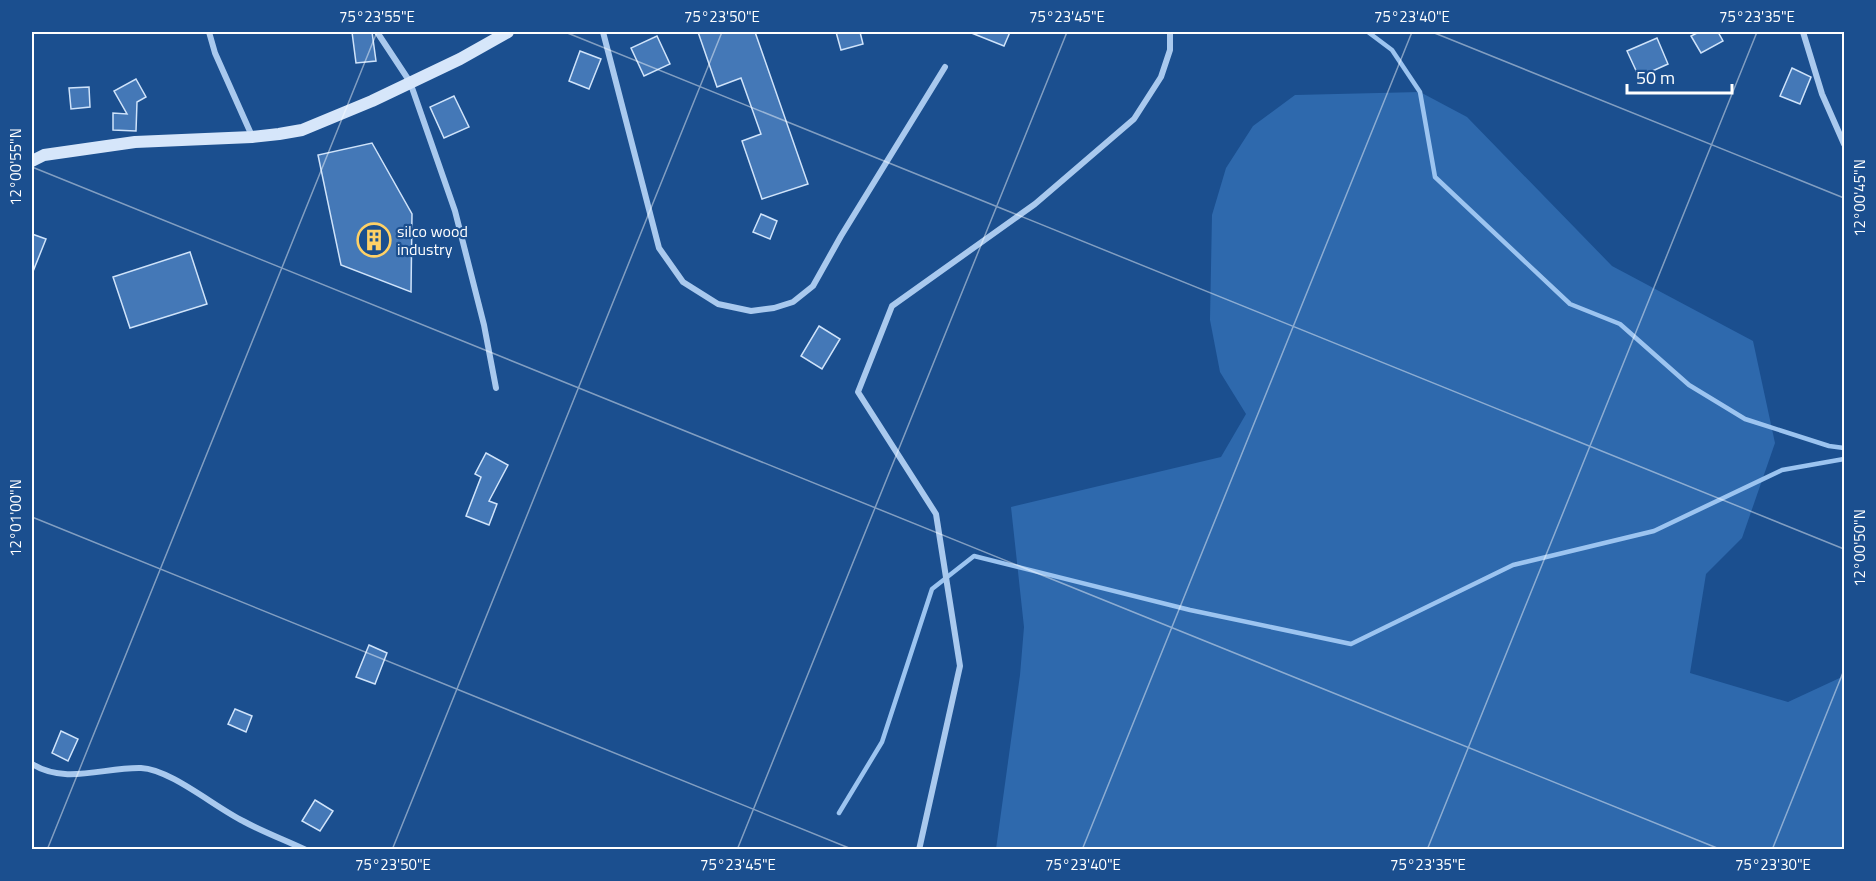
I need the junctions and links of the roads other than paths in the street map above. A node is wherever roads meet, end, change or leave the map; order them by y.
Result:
1 (209, 32) edge
2 (377, 32) edge
3 (508, 32) edge
4 (603, 32) edge
5 (1170, 32) edge
6 (1803, 32) edge
7 (945, 67) dead end
8 (410, 82) junction
9 (252, 137) junction
10 (1845, 144) edge
11 (32, 161) edge
12 (496, 388) dead end
13 (32, 764) edge
14 (306, 849) edge
15 (919, 849) edge

1 - 9 street
2 - 8 street
3 - 8 main road
4 - 7 street
5 - 15 street
6 - 10 street
8 - 9 main road
8 - 12 street
9 - 11 main road
13 - 14 street

